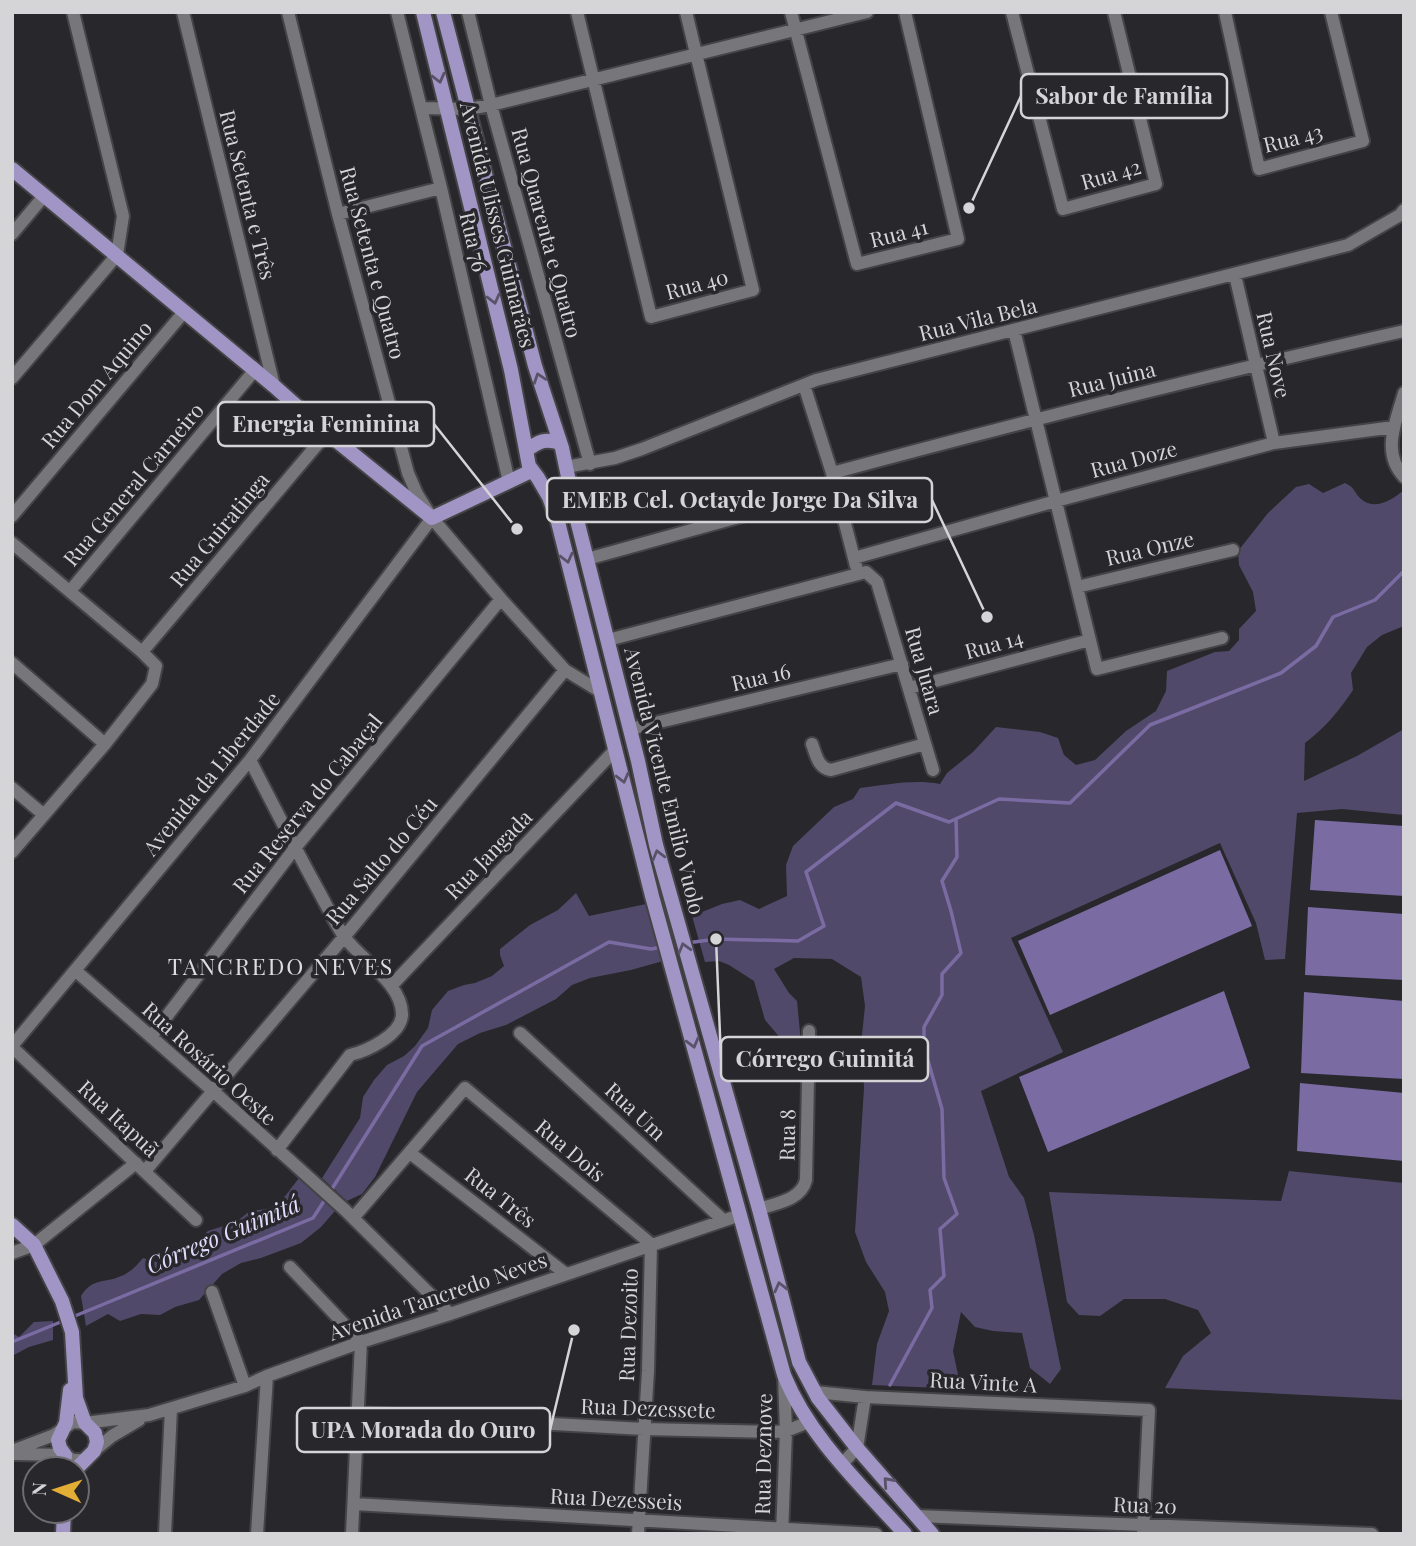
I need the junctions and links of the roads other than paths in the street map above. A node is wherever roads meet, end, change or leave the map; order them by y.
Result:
1 (73, 12) edge
2 (183, 12) edge
3 (288, 12) edge
4 (397, 12) edge
5 (422, 12) edge
6 (443, 12) edge
7 (468, 12) edge
8 (577, 12) edge
9 (686, 12) edge
10 (791, 12) edge
11 (867, 12) edge
12 (905, 12) edge
13 (1012, 12) edge
14 (1114, 12) edge
15 (1225, 12) edge
16 (1331, 12) edge
17 (795, 30) junction
18 (696, 55) junction
19 (594, 80) junction
20 (491, 106) junction
21 (421, 108) junction
22 (447, 109) junction
23 (468, 109) junction
24 (12, 169) edge
25 (441, 188) junction
26 (44, 196) junction
27 (338, 214) junction
28 (1402, 215) edge
29 (12, 234) edge
30 (117, 255) junction
31 (1235, 275) junction
32 (184, 312) junction
33 (1014, 330) junction
34 (1404, 331) edge
35 (1256, 365) junction
36 (254, 371) junction
37 (12, 378) edge
38 (804, 385) junction
39 (274, 386) junction
40 (1404, 393) edge
41 (1036, 419) junction
42 (1394, 427) junction
43 (327, 433) junction
44 (560, 443) junction
45 (1274, 443) junction
46 (527, 450) junction
47 (590, 464) junction
48 (566, 467) junction
49 (832, 473) junction
50 (535, 474) junction
51 (1404, 477) edge
52 (509, 482) junction
53 (836, 490) junction
54 (1056, 501) junction
55 (12, 516) edge
56 (432, 518) junction
57 (12, 544) edge
58 (1233, 550) dead end
59 (854, 558) junction
60 (587, 559) junction
61 (858, 574) junction
62 (1077, 587) junction
63 (70, 592) junction
64 (500, 599) junction
65 (1222, 638) dead end
66 (608, 640) junction
67 (1090, 640) junction
68 (142, 652) junction
69 (12, 663) edge
70 (902, 664) junction
71 (565, 670) junction
72 (909, 688) junction
73 (601, 692) junction
74 (630, 729) junction
75 (105, 744) junction
76 (812, 744) dead end
77 (925, 744) junction
78 (616, 750) junction
79 (250, 760) junction
80 (933, 771) dead end
81 (12, 788) edge
82 (44, 815) junction
83 (295, 848) junction
84 (12, 852) edge
85 (344, 937) junction
86 (76, 971) junction
87 (391, 986) junction
88 (809, 1031) dead end
89 (520, 1033) dead end
90 (151, 1037) junction
91 (12, 1047) edge
92 (213, 1091) junction
93 (277, 1150) junction
94 (410, 1153) junction
95 (141, 1167) junction
96 (759, 1209) junction
97 (349, 1214) junction
98 (740, 1214) junction
99 (196, 1220) dead end
100 (723, 1220) junction
101 (12, 1225) edge
102 (651, 1244) junction
103 (34, 1245) junction
104 (12, 1253) edge
105 (290, 1267) dead end
106 (566, 1274) junction
107 (212, 1292) dead end
108 (450, 1314) junction
109 (361, 1342) junction
110 (73, 1364) junction
111 (784, 1375) junction
112 (267, 1377) junction
113 (246, 1386) junction
114 (815, 1392) junction
115 (865, 1397) junction
116 (171, 1409) junction
117 (358, 1413) junction
118 (149, 1415) junction
119 (809, 1422) junction
120 (85, 1423) junction
121 (64, 1428) junction
122 (644, 1429) junction
123 (786, 1431) junction
124 (857, 1448) junction
125 (12, 1452) edge
126 (91, 1454) joint
127 (62, 1455) edge
128 (842, 1464) junction
129 (354, 1504) junction
130 (917, 1516) junction
131 (638, 1527) edge
132 (1144, 1530) edge
133 (782, 1531) edge
134 (1341, 1533) edge
135 (165, 1534) edge
136 (257, 1534) edge
137 (352, 1534) edge
138 (876, 1534) edge
139 (905, 1534) edge
140 (932, 1534) edge
141 (1372, 1534) edge

1 - 30 street
2 - 39 street, Rua Setenta e Três
3 - 27 street, Rua Setenta e Quatro
4 - 21 street, Rua 76
5 -> 22 main road, Avenida Ulisses Guimarães
6 - 23 main road, Avenida Ulisses Guimarães
7 - 20 street, Rua Quarenta e Quatro
8 - 19 street
9 - 18 street
10 - 17 street
11 - 17 street
12 - 17 street, Rua 41
13 - 14 street, Rua 42
15 - 16 street, Rua 43
17 - 18 street
18 - 19 street
18 - 19 street, Rua 40
19 - 20 street
20 - 23 street
20 - 47 street, Rua Quarenta e Quatro
21 - 22 street
21 - 25 street, Rua 76
22 - 23 street
22 -> 46 main road, Avenida Ulisses Guimarães
44 -> 23 main road, Avenida Ulisses Guimarães
24 - 26 main road
25 - 27 street
25 - 52 street, Rua 76
26 - 29 street
26 - 30 main road
27 - 56 street, Rua Setenta e Quatro
28 - 31 street, Rua Vila Bela
30 - 32 main road
30 - 37 street
31 - 33 street, Rua Vila Bela
31 - 35 street, Rua Nove
32 - 36 main road
32 - 55 street, Rua Dom Aquino
33 - 38 street, Rua Vila Bela
33 - 41 street
34 - 35 street, Rua Juina
35 - 41 street, Rua Juina
35 - 45 street, Rua Nove
36 - 39 main road
36 - 63 street, Rua General Carneiro
38 - 47 street, Rua Vila Bela
38 - 49 street
39 - 43 main road
40 - 42 street
41 - 49 street, Rua Juina
41 - 54 street
42 - 45 street, Rua Doze
42 - 51 street
43 - 56 main road
43 - 68 street, Rua Guiratinga
44 - 46 main road
44 - 48 main road, Avenida Vicente Emilio Vuolo
45 - 54 street, Rua Doze
46 - 50 main road, Avenida Vicente Emilio Vuolo
47 - 48 street, Rua Vila Bela
48 - 50 main road
48 - 60 main road, Avenida Vicente Emilio Vuolo
49 - 53 street
50 - 52 main road
50 -> 73 main road, Avenida Vicente Emilio Vuolo
52 - 56 main road
53 - 59 street
53 - 60 street
54 - 59 street, Rua Doze
54 - 62 street
56 - 64 street, Rua Setenta e Quatro
56 - 79 street, Avenida da Liberdade
57 - 63 street
58 - 62 street, Rua Onze
59 - 61 street
60 - 66 main road, Avenida Vicente Emilio Vuolo
61 - 66 street
61 - 70 street, Rua Juara
62 - 67 street
63 - 68 street
64 - 71 street, Rua Setenta e Quatro
64 - 83 street, Rua Reserva do Cabaçal
65 - 67 street
66 - 74 main road, Avenida Vicente Emilio Vuolo
67 - 72 street, Rua 14
68 - 75 street
69 - 75 street
70 - 72 street, Rua Juara
70 - 74 street, Rua 16
71 - 73 street, Rua Setenta e Quatro
71 - 85 street, Rua Salto do Céu
72 - 77 street, Rua Juara
73 - 78 main road, Avenida Vicente Emilio Vuolo
96 -> 74 main road, Avenida Vicente Emilio Vuolo
75 - 82 street
76 - 77 street
77 - 80 street, Rua Juara
78 - 87 street, Rua Jangada
78 -> 98 main road, Avenida Vicente Emilio Vuolo
79 - 83 street
79 - 86 street, Avenida da Liberdade
81 - 82 street
82 - 84 street
83 - 85 street
83 - 90 street, Rua Reserva do Cabaçal
85 - 87 street
85 - 92 street, Rua Salto do Céu
86 - 90 street, Rua Rosário Oeste
86 - 91 street, Avenida da Liberdade
87 - 93 street
88 - 96 street, Rua 8
89 - 100 street, Rua Um
90 - 92 street, Rua Rosário Oeste
91 - 95 street, Rua Itapuã
92 - 93 street, Rua Rosário Oeste
92 - 95 street, Rua Salto do Céu
93 - 97 street, Rua Rosário Oeste
94 - 97 street
94 - 102 street, Rua Dois
94 - 106 street, Rua Três
95 - 99 street, Rua Itapuã
95 - 103 street, Rua Salto do Céu
114 -> 96 main road, Avenida Vicente Emilio Vuolo
97 - 108 street
98 - 100 street, Avenida Tancredo Neves
98 - 111 main road, Avenida Vicente Emilio Vuolo
100 - 102 street, Avenida Tancredo Neves
101 - 103 main road
102 - 106 street, Avenida Tancredo Neves
102 - 122 street, Rua Dezoito
103 - 104 street, Rua Salto do Céu
103 - 110 main road
105 - 109 street
106 - 108 street, Avenida Tancredo Neves
107 - 113 street
108 - 109 street, Avenida Tancredo Neves
109 - 112 street, Avenida Tancredo Neves
109 - 117 street
110 - 120 main road
110 - 121 main road
111 - 119 main road, Avenida Vicente Emilio Vuolo
111 - 123 street, Rua Deznove
112 - 113 street, Avenida Tancredo Neves
112 - 136 street
113 - 116 street, Avenida Tancredo Neves
114 - 115 street, Rua Vinte A
114 - 124 main road, Avenida Vicente Emilio Vuolo
115 - 124 street
115 - 132 street, Rua Vinte A
116 - 118 street, Avenida Tancredo Neves
116 - 135 street
117 - 122 street, Rua Dezessete
117 - 129 street
118 - 120 street
118 - 126 street
119 - 123 street, Rua Dezessete
119 - 128 main road, Avenida Vicente Emilio Vuolo
120 - 121 street
120 - 126 main road
121 - 125 street
121 - 127 main road
122 - 123 street, Rua Dezessete
122 - 131 street, Rua Dezoito
123 - 133 street, Rua Deznove
124 - 128 street
130 -> 124 main road, Avenida Vicente Emilio Vuolo
128 - 139 main road, Avenida Vicente Emilio Vuolo
129 - 131 street, Rua Dezesseis
129 - 137 street
130 - 132 street, Rua 20
130 - 140 main road, Avenida Vicente Emilio Vuolo
131 - 133 street, Rua Dezesseis
132 - 134 street, Rua 20
133 - 138 street, Rua Dezesseis
134 - 141 street, Rua 20

